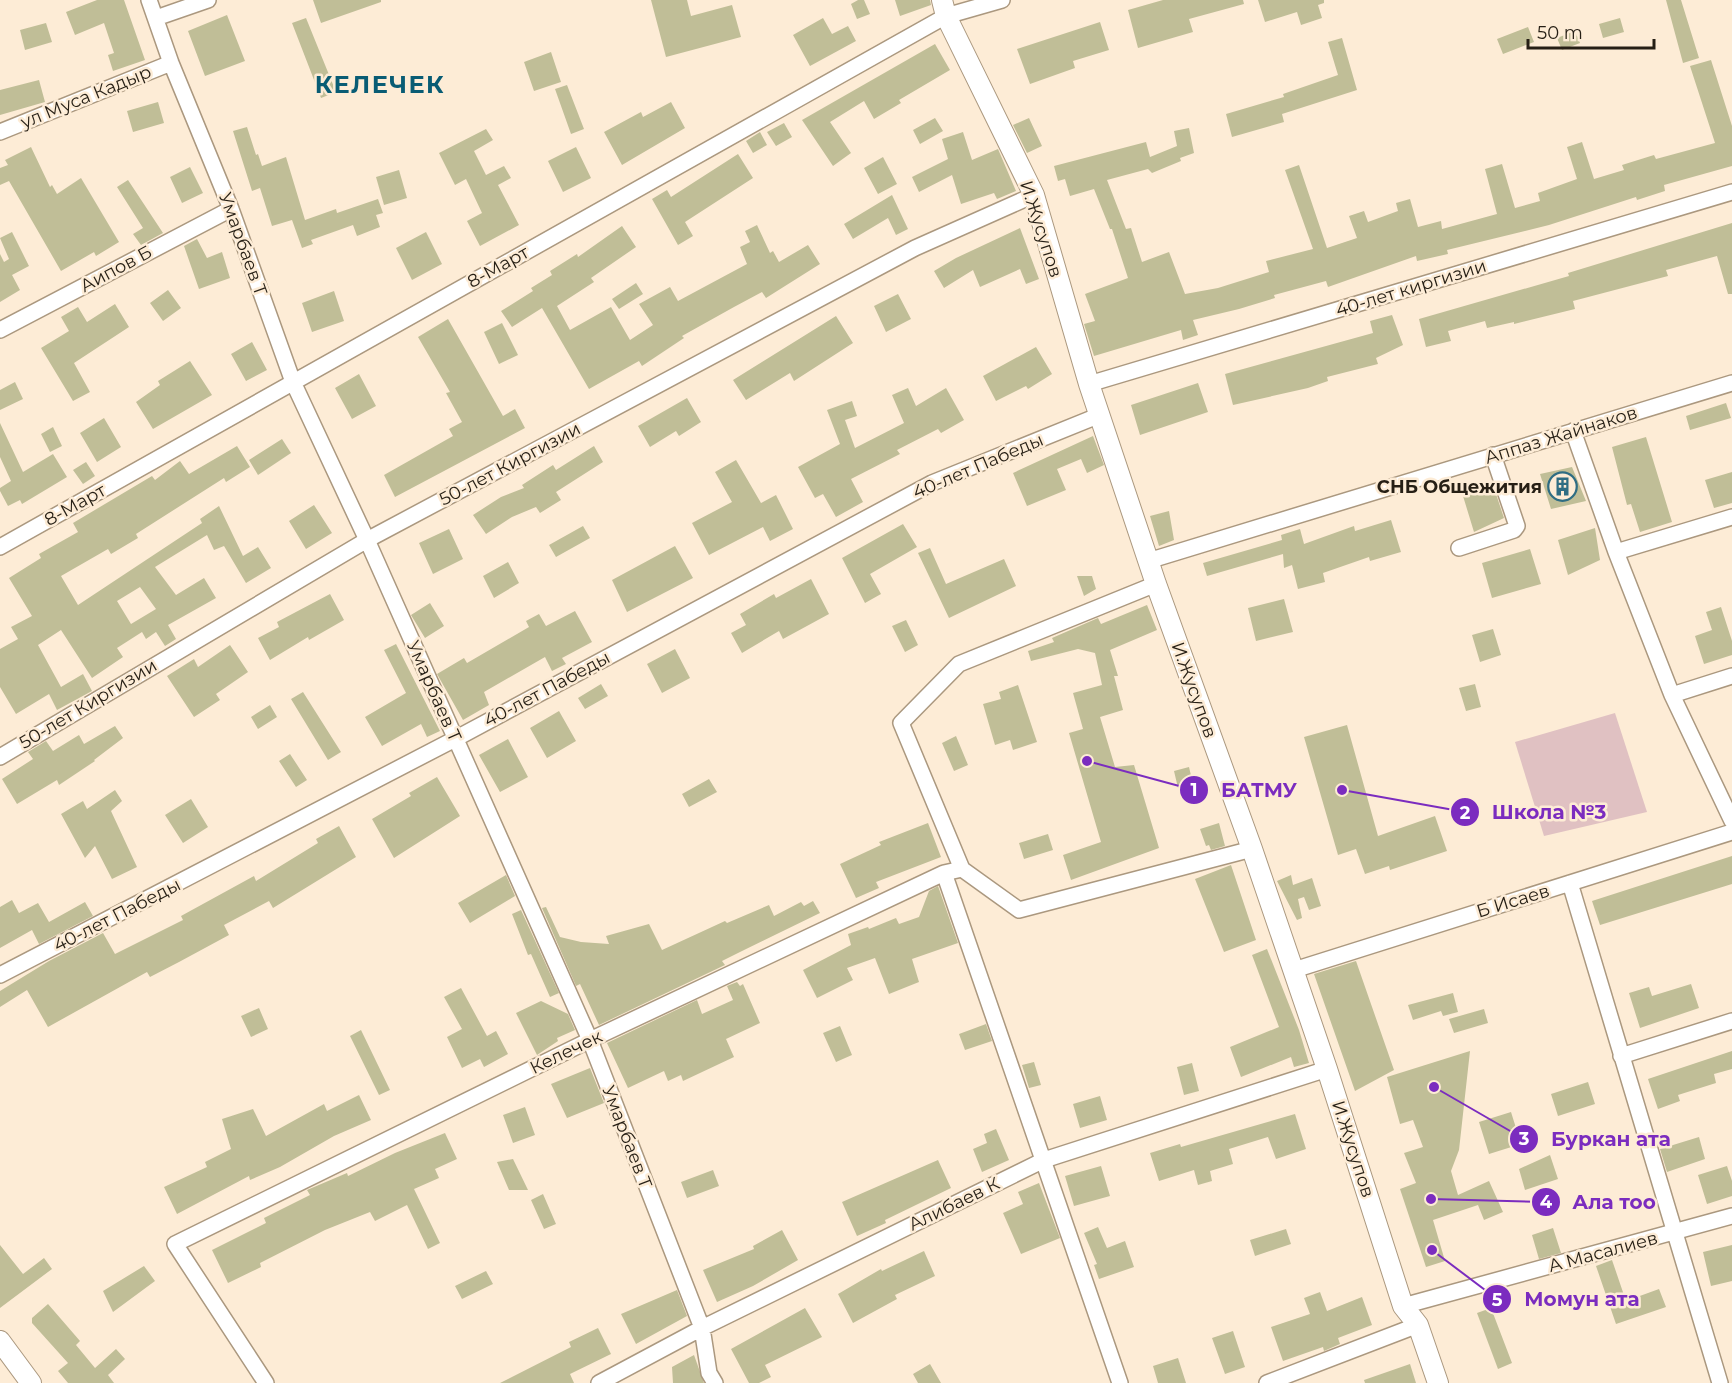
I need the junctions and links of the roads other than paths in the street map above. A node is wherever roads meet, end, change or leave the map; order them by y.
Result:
1 (149, 0) edge
2 (208, 0) edge
3 (1002, 0) edge
4 (944, 8) edge
5 (156, 18) junction
6 (171, 63) junction
7 (0, 132) edge
8 (1732, 192) edge
9 (1034, 195) junction
10 (231, 209) junction
11 (0, 330) edge
12 (293, 382) junction
13 (1732, 383) edge
14 (1089, 384) junction
15 (1100, 415) junction
16 (1573, 431) junction
17 (1493, 455) junction
18 (1732, 517) edge
19 (367, 540) junction
20 (0, 547) edge
21 (1459, 548) dead end
22 (1616, 552) junction
23 (1148, 561) junction
24 (1156, 584) junction
25 (1732, 676) edge
26 (1672, 695) junction
27 (455, 739) junction
28 (0, 757) edge
29 (1732, 821) edge
30 (1732, 832) edge
31 (1252, 849) junction
32 (962, 869) junction
33 (944, 873) junction
34 (1570, 883) junction
35 (1294, 970) junction
36 (0, 975) edge
37 (1732, 1021) edge
38 (590, 1040) junction
39 (1621, 1056) junction
40 (1328, 1069) junction
41 (1044, 1160) junction
42 (1732, 1216) edge
43 (1675, 1233) junction
44 (1403, 1306) junction
45 (1418, 1325) junction
46 (702, 1328) junction
47 (0, 1341) edge
48 (31, 1383) edge
49 (266, 1383) edge
50 (599, 1383) edge
51 (715, 1383) edge
52 (1120, 1383) edge
53 (1267, 1383) edge
54 (1438, 1383) edge
55 (1720, 1383) edge

1 - 5 street, Умарбаев Т
2 - 5 street
3 - 4 street, 8-Март
4 - 9 street, И.Жусупов
4 - 12 street, 8-Март
5 - 6 street, Умарбаев Т
6 - 7 street, ул Муса Кадыр
6 - 10 street, Умарбаев Т
8 - 14 street, 40-лет киргизии
9 - 14 street, И.Жусупов
9 - 19 street, 50-лет Киргизии
10 - 11 street, Аипов Б
10 - 12 street, Умарбаев Т
12 - 19 street, Умарбаев Т
12 - 20 street, 8-Март
13 - 16 street, Аппаз Жайнаков
14 - 15 street, И.Жусупов
15 - 23 street, И.Жусупов
15 - 27 street, 40-лет Пабеды
16 - 17 street, Аппаз Жайнаков
16 - 22 street
17 - 21 street
17 - 23 street, Аппаз Жайнаков
18 - 22 street
19 - 27 street, Умарбаев Т
19 - 28 street, 50-лет Киргизии
22 - 26 street
23 - 24 street, И.Жусупов
24 - 31 street, И.Жусупов
24 - 32 street
25 - 26 street
26 - 29 street
27 - 36 street, 40-лет Пабеды
27 - 38 street, Умарбаев Т
30 - 34 street, Б Исаев
31 - 32 street
31 - 35 street, И.Жусупов
32 - 33 street, Келечек
33 - 38 street, Келечек
33 - 41 street
34 - 35 street, Б Исаев
34 - 39 street
35 - 40 street, И.Жусупов
37 - 39 street
38 - 46 street, Умарбаев Т
38 - 49 street, Келечек
39 - 43 street
40 - 41 street, Алибаев К
40 - 44 street, И.Жусупов
41 - 46 street, Алибаев К
41 - 52 street
42 - 43 street, А Масалиев
43 - 44 street, А Масалиев
43 - 55 street
44 - 45 street, И.Жусупов
45 - 53 street
45 - 54 street, И.Жусупов
46 - 50 street, Алибаев К
46 - 51 street, Умарбаев Т
47 - 48 street

